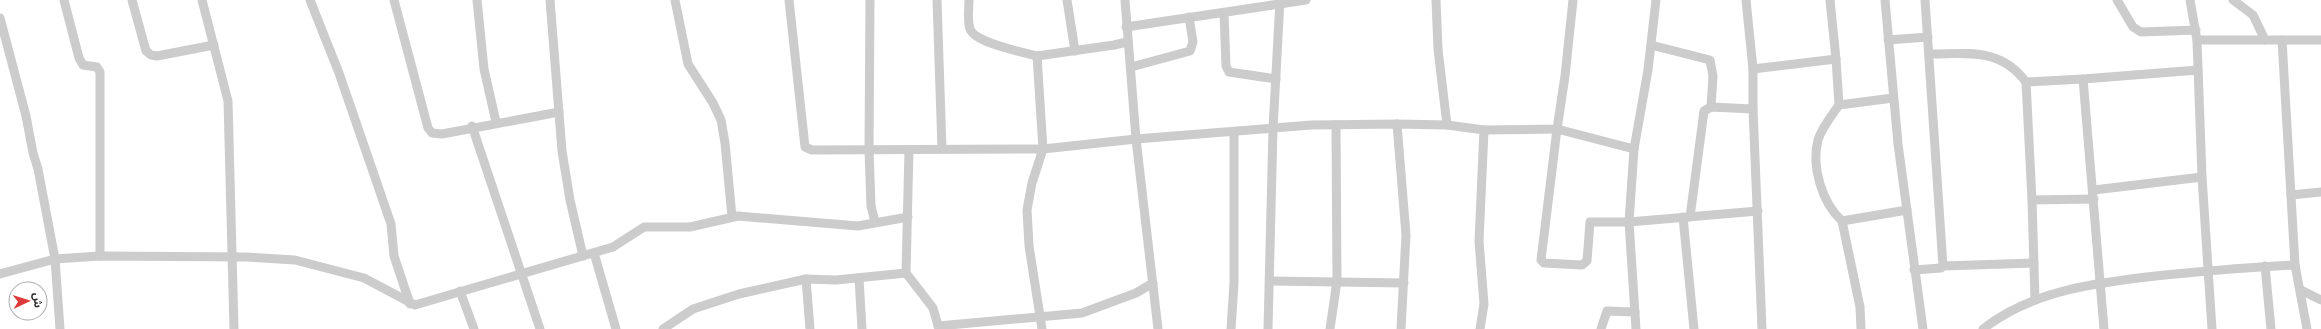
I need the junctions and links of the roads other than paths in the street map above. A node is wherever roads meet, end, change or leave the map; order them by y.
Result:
1 (64, 0) edge
2 (132, 0) edge
3 (202, 0) edge
4 (310, 0) edge
5 (394, 0) edge
6 (478, 0) edge
7 (550, 0) edge
8 (676, 0) edge
9 (789, 0) edge
10 (870, 0) edge
11 (937, 0) edge
12 (969, 0) edge
13 (1067, 0) edge
14 (1124, 0) edge
15 (1306, 0) edge
16 (1436, 0) edge
17 (1573, 0) edge
18 (1656, 0) edge
19 (1746, 0) edge
20 (1830, 0) edge
21 (1885, 0) edge
22 (1925, 0) edge
23 (2117, 0) edge
24 (2190, 0) edge
25 (2233, 0) edge
26 (1280, 2) edge
27 (1268, 3) edge
28 (1224, 13) junction
29 (0, 18) edge
30 (1189, 18) junction
31 (1126, 27) junction
32 (2196, 30) junction
33 (1928, 37) junction
34 (1888, 40) junction
35 (2197, 40) junction
36 (2265, 40) junction
37 (2282, 40) junction
38 (2321, 40) edge
39 (1127, 42) junction
40 (214, 45) junction
41 (1651, 45) junction
42 (1075, 51) junction
43 (1929, 54) junction
44 (1036, 56) junction
45 (1836, 59) junction
46 (1131, 67) junction
47 (1753, 69) junction
48 (2198, 70) junction
49 (1276, 79) junction
50 (2083, 79) junction
51 (2026, 82) junction
52 (1893, 98) junction
53 (1839, 105) junction
54 (1711, 106) junction
55 (1753, 109) junction
56 (559, 112) junction
57 (496, 122) junction
58 (1398, 124) junction
59 (1336, 125) junction
60 (1447, 125) junction
61 (472, 126) junction
62 (1273, 129) junction
63 (1557, 129) junction
64 (1484, 130) junction
65 (1234, 132) junction
66 (1136, 139) junction
67 (942, 148) junction
68 (1043, 149) junction
69 (1634, 149) junction
70 (870, 150) junction
71 (909, 150) junction
72 (2202, 177) junction
73 (2321, 192) edge
74 (2094, 194) junction
75 (2291, 194) junction
76 (2032, 200) junction
77 (1907, 210) junction
78 (1758, 211) junction
79 (732, 217) junction
80 (908, 217) junction
81 (1687, 217) junction
82 (1842, 221) junction
83 (875, 222) junction
84 (1629, 222) junction
85 (594, 253) junction
86 (100, 256) junction
87 (583, 256) junction
88 (231, 258) junction
89 (55, 260) junction
90 (2034, 263) junction
91 (2295, 265) junction
92 (1943, 266) junction
93 (2265, 266) junction
94 (1914, 270) junction
95 (2209, 270) junction
96 (906, 273) junction
97 (0, 274) edge
98 (520, 274) junction
99 (859, 278) junction
100 (806, 279) junction
101 (1270, 281) junction
102 (1337, 281) junction
103 (2101, 282) junction
104 (1153, 283) junction
105 (1404, 283) junction
106 (2301, 290) junction
107 (460, 291) junction
108 (2035, 300) junction
109 (2321, 300) edge
110 (410, 304) junction
111 (1635, 312) junction
112 (1040, 318) junction
113 (939, 327) edge
114 (60, 329) edge
115 (234, 329) edge
116 (474, 329) edge
117 (540, 329) edge
118 (616, 329) edge
119 (663, 329) edge
120 (810, 329) edge
121 (862, 329) edge
122 (1042, 329) edge
123 (1158, 329) edge
124 (1231, 329) edge
125 (1268, 329) edge
126 (1330, 329) edge
127 (1401, 329) edge
128 (1480, 329) edge
129 (1601, 329) edge
130 (1636, 329) edge
131 (1694, 329) edge
132 (1762, 329) edge
133 (1861, 329) edge
134 (1923, 329) edge
135 (1983, 329) edge
136 (2104, 329) edge
137 (2212, 329) edge
138 (2271, 329) edge
139 (2307, 329) edge

1 - 86 street
2 - 40 street
3 - 40 street
4 - 110 street
5 - 61 street
6 - 57 street
7 - 56 street
8 - 79 street
9 - 70 street
10 - 70 street
11 - 67 street
12 - 44 street
13 - 42 street
14 - 31 street
15 - 26 street
16 - 60 street
17 - 63 street
18 - 41 street
19 - 47 street
20 - 45 street
21 - 34 street
22 - 33 street
23 - 32 street
24 - 32 street
25 - 36 street
26 - 27 street
26 - 49 street
27 - 28 street
28 - 30 street
28 - 49 street
29 - 89 street
30 - 31 street
30 - 46 street
31 - 39 street
32 - 35 street
33 - 34 street
33 - 43 street
34 - 52 street
35 - 36 street
35 - 48 street
36 - 37 street
37 - 38 street
37 - 75 street
39 - 42 street
39 - 46 street
40 - 88 street
41 - 54 street
41 - 69 street
42 - 44 street
43 - 51 street
43 - 92 street
44 - 68 street
45 - 47 street
45 - 53 street
46 - 66 street
47 - 55 street
48 - 50 street
48 - 72 street
49 - 62 street
50 - 51 street
50 - 74 street
51 - 76 street
52 - 53 street
52 - 77 street
53 - 82 street
54 - 55 street
54 - 81 street
55 - 78 street
56 - 57 street
56 - 87 street
57 - 61 street
58 - 59 street
58 - 60 street
58 - 105 street
59 - 62 street
59 - 102 street
60 - 64 street
61 - 98 street
62 - 65 street
62 - 101 street
63 - 64 street
63 - 69 street
63 - 84 street
64 - 128 street
65 - 66 street
65 - 124 street
66 - 68 street
66 - 104 street
67 - 68 street
67 - 71 street
68 - 112 street
69 - 84 street
70 - 71 street
70 - 83 street
71 - 80 street
72 - 74 street
72 - 95 street
73 - 75 street
74 - 76 street
74 - 103 street
75 - 91 street
76 - 90 street
77 - 82 street
77 - 94 street
78 - 81 street
78 - 132 street
79 - 83 street
79 - 85 street
80 - 83 street
80 - 96 street
81 - 84 street
81 - 131 street
82 - 133 street
84 - 111 street
85 - 87 street
85 - 118 street
86 - 88 street
86 - 89 street
87 - 98 street
88 - 110 street
88 - 115 street
89 - 97 street
89 - 114 street
90 - 92 street
90 - 108 street
91 - 93 street
91 - 106 street
92 - 94 street
93 - 95 street
93 - 138 street
94 - 134 street
95 - 103 street
95 - 137 street
96 - 99 street
96 - 113 street
98 - 107 street
98 - 117 street
99 - 100 street
99 - 121 street
100 - 119 street
100 - 120 street
101 - 102 street
101 - 125 street
102 - 105 street
102 - 126 street
103 - 108 street
103 - 136 street
104 - 112 street
104 - 123 street
105 - 127 street
106 - 109 street
106 - 139 street
107 - 110 street
107 - 116 street
108 - 135 street
111 - 129 street
111 - 130 street
112 - 113 street
112 - 122 street

